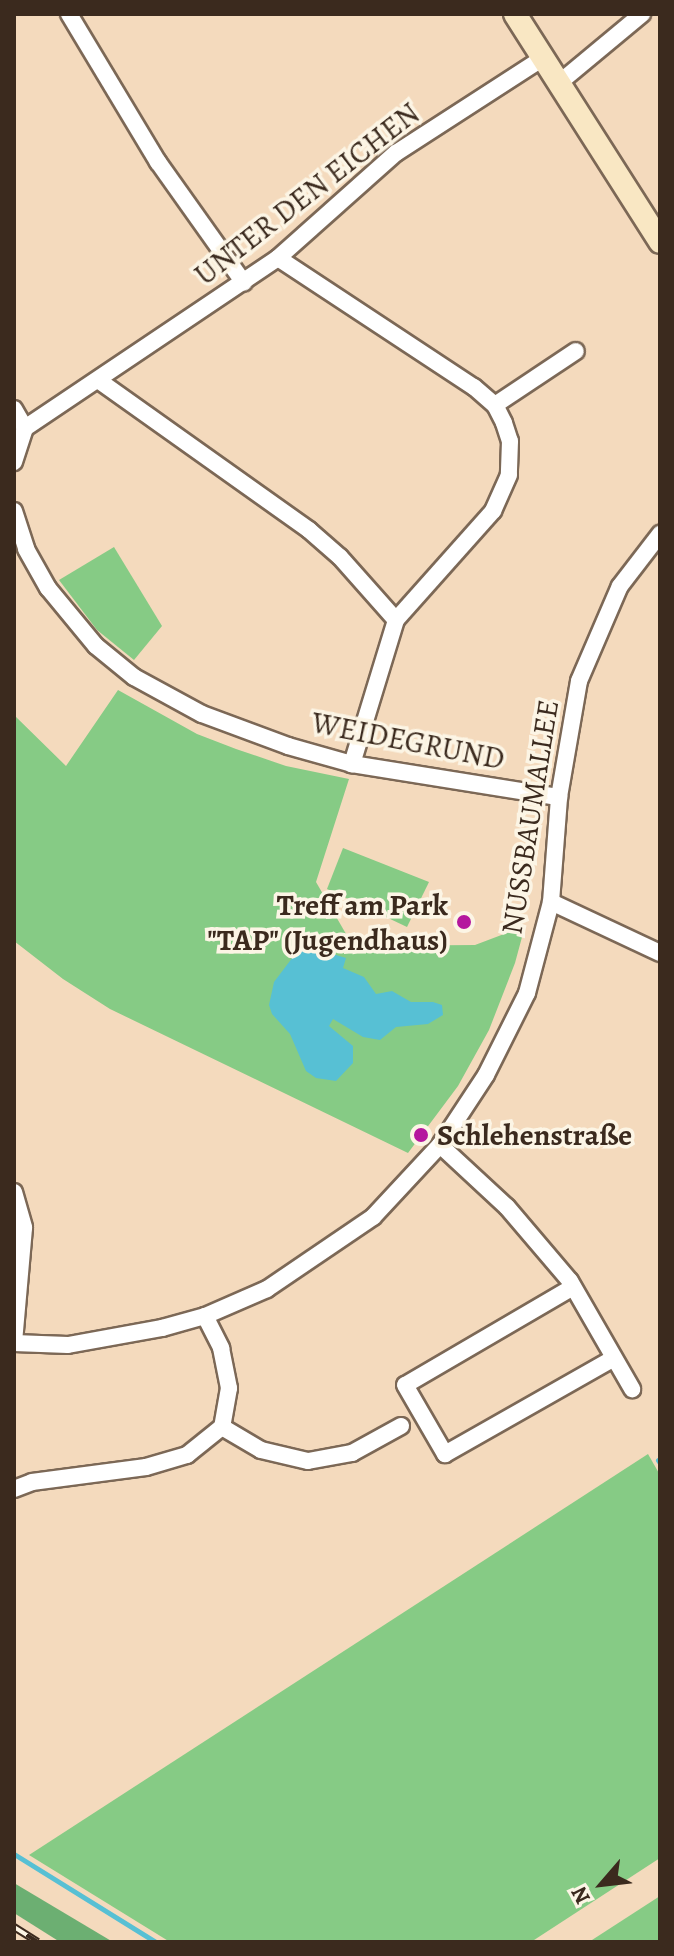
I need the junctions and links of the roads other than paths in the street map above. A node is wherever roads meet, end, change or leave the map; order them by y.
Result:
1 (69, 14) edge
2 (515, 14) edge
3 (642, 14) edge
4 (543, 58) junction
5 (559, 83) junction
6 (660, 242) edge
7 (278, 258) junction
8 (244, 283) junction
9 (576, 351) dead end
10 (98, 380) junction
11 (495, 405) junction
12 (14, 409) edge
13 (25, 428) junction
14 (14, 462) edge
15 (14, 511) edge
16 (660, 534) edge
17 (396, 620) junction
18 (352, 764) junction
19 (559, 797) junction
20 (551, 902) junction
21 (660, 953) edge
22 (440, 1145) junction
23 (14, 1192) edge
24 (573, 1287) junction
25 (205, 1316) junction
26 (14, 1343) edge
27 (614, 1358) junction
28 (632, 1389) dead end
29 (401, 1426) dead end
30 (222, 1427) junction
31 (14, 1489) edge

1 - 8 street
2 - 4 main road
3 - 5 street
4 - 5 main road
4 - 7 street, UNTER DEN EICHEN
5 - 6 main road
7 - 8 street, UNTER DEN EICHEN
7 - 11 street
8 - 10 street, UNTER DEN EICHEN
9 - 11 street
10 - 13 street, UNTER DEN EICHEN
10 - 17 street
11 - 17 street
12 - 13 street
13 - 14 street
15 - 18 street, WEIDEGRUND
16 - 19 street, NUSSBAUMALLEE
17 - 18 street
18 - 19 street, WEIDEGRUND
19 - 20 street, NUSSBAUMALLEE
20 - 21 street
20 - 22 street, NUSSBAUMALLEE
22 - 24 street
22 - 25 street, NUSSBAUMALLEE
23 - 26 street
24 - 27 street
24 - 27 street
25 - 26 street, NUSSBAUMALLEE
25 - 30 street
27 - 28 street
29 - 30 street
30 - 31 street

